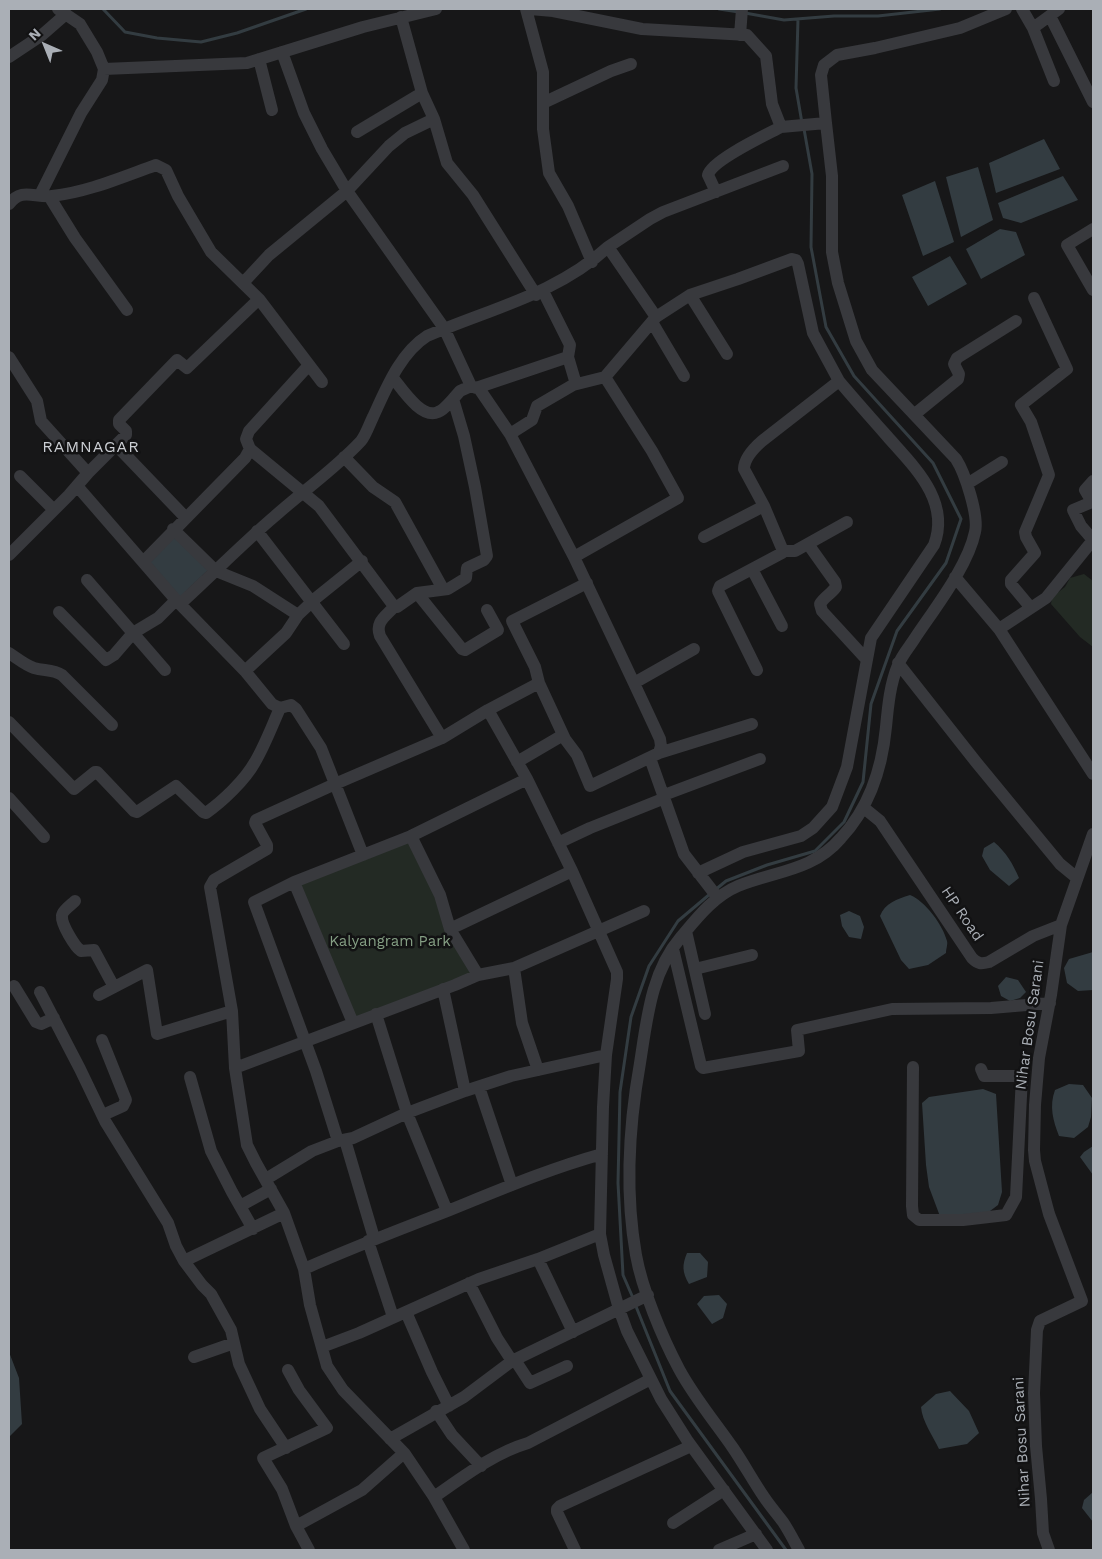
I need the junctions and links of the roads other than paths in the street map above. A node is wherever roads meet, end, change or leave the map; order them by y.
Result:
1 (436, 9) edge
2 (528, 9) edge
3 (1006, 9) edge
4 (1022, 9) edge
5 (62, 12) edge
6 (1055, 12) edge
7 (741, 15) edge
8 (401, 17) junction
9 (1034, 28) junction
10 (740, 35) junction
11 (282, 52) junction
12 (9, 57) edge
13 (259, 59) junction
14 (631, 64) dead end
15 (104, 69) junction
16 (1054, 81) dead end
17 (422, 93) junction
18 (1093, 102) edge
19 (543, 103) junction
20 (272, 110) dead end
21 (434, 119) junction
22 (826, 123) junction
23 (788, 127) junction
24 (357, 132) dead end
25 (783, 166) dead end
26 (347, 191) junction
27 (716, 192) junction
28 (39, 195) junction
29 (9, 204) edge
30 (1093, 229) edge
31 (608, 248) junction
32 (592, 262) junction
33 (243, 283) junction
34 (1093, 290) edge
35 (539, 293) junction
36 (690, 294) junction
37 (1034, 298) dead end
38 (259, 299) junction
39 (127, 310) dead end
40 (654, 320) junction
41 (1016, 321) dead end
42 (444, 328) junction
43 (727, 354) dead end
44 (9, 357) edge
45 (568, 357) junction
46 (309, 365) junction
47 (684, 376) dead end
48 (605, 377) junction
49 (393, 378) junction
50 (838, 381) junction
51 (322, 382) dead end
52 (576, 384) junction
53 (474, 386) junction
54 (453, 399) junction
55 (914, 414) junction
56 (510, 434) junction
57 (116, 445) junction
58 (250, 449) junction
59 (344, 457) junction
60 (1002, 462) dead end
61 (88, 473) junction
62 (20, 476) dead end
63 (1093, 481) edge
64 (967, 484) junction
65 (77, 486) junction
66 (304, 492) junction
67 (764, 506) junction
68 (54, 510) junction
69 (185, 517) junction
70 (846, 522) dead end
71 (173, 530) junction
72 (257, 532) junction
73 (704, 537) dead end
74 (1093, 540) edge
75 (808, 544) junction
76 (783, 551) junction
77 (9, 555) edge
78 (574, 557) junction
79 (362, 561) junction
80 (143, 562) junction
81 (752, 569) junction
82 (216, 571) junction
83 (955, 577) junction
84 (87, 580) dead end
85 (586, 583) junction
86 (443, 589) junction
87 (417, 593) junction
88 (178, 602) junction
89 (312, 602) junction
90 (394, 607) junction
91 (1031, 608) junction
92 (487, 610) dead end
93 (59, 612) dead end
94 (298, 615) junction
95 (782, 626) dead end
96 (999, 629) junction
97 (133, 633) junction
98 (344, 644) dead end
99 (694, 649) dead end
100 (9, 653) edge
101 (867, 660) junction
102 (898, 663) junction
103 (165, 670) dead end
104 (757, 670) dead end
105 (245, 671) junction
106 (634, 682) junction
107 (539, 683) junction
108 (280, 708) junction
109 (488, 710) junction
110 (9, 722) edge
111 (752, 724) dead end
112 (112, 725) dead end
113 (563, 735) junction
114 (442, 738) junction
115 (654, 755) junction
116 (760, 759) dead end
117 (517, 762) junction
118 (1093, 774) edge
119 (526, 779) junction
120 (335, 784) junction
121 (665, 796) junction
122 (9, 798) edge
123 (864, 808) junction
124 (1093, 834) edge
125 (411, 836) junction
126 (44, 837) dead end
127 (558, 843) junction
128 (363, 855) junction
129 (572, 871) junction
130 (701, 877) junction
131 (1077, 878) junction
132 (294, 882) junction
133 (716, 896) junction
134 (75, 901) dead end
135 (644, 911) dead end
136 (1062, 925) junction
137 (450, 928) junction
138 (600, 931) junction
139 (686, 931) junction
140 (673, 949) junction
141 (752, 955) dead end
142 (514, 968) junction
143 (695, 969) junction
144 (478, 975) junction
145 (14, 986) dead end
146 (114, 987) junction
147 (443, 989) junction
148 (40, 992) dead end
149 (99, 995) dead end
150 (1050, 1003) junction
151 (232, 1012) junction
152 (376, 1014) junction
153 (705, 1014) dead end
154 (54, 1018) junction
155 (353, 1023) junction
156 (102, 1040) dead end
157 (306, 1042) junction
158 (606, 1055) junction
159 (913, 1067) dead end
160 (235, 1068) junction
161 (981, 1069) dead end
162 (538, 1070) junction
163 (190, 1077) dead end
164 (480, 1087) junction
165 (465, 1091) junction
166 (408, 1113) junction
167 (103, 1116) junction
168 (341, 1141) junction
169 (602, 1154) junction
170 (268, 1184) junction
171 (512, 1185) junction
172 (240, 1206) junction
173 (447, 1211) junction
174 (284, 1213) junction
175 (253, 1229) junction
176 (600, 1234) junction
177 (371, 1240) junction
178 (538, 1259) junction
179 (184, 1261) junction
180 (304, 1268) junction
181 (469, 1283) junction
182 (643, 1297) junction
183 (1088, 1300) edge
184 (622, 1307) junction
185 (406, 1312) junction
186 (394, 1317) junction
187 (573, 1332) junction
188 (234, 1343) junction
189 (322, 1347) junction
190 (194, 1357) dead end
191 (513, 1360) junction
192 (567, 1366) dead end
193 (288, 1370) dead end
194 (651, 1379) junction
195 (449, 1406) junction
196 (436, 1411) junction
197 (390, 1439) junction
198 (691, 1446) junction
199 (286, 1448) junction
200 (404, 1453) junction
201 (481, 1466) junction
202 (724, 1490) junction
203 (434, 1497) junction
204 (673, 1523) dead end
205 (296, 1526) junction
206 (756, 1534) junction
207 (308, 1550) edge
208 (464, 1550) edge
209 (575, 1550) edge
210 (719, 1550) edge
211 (767, 1550) edge
212 (799, 1550) edge
213 (1048, 1550) edge

1 - 8 street
2 - 10 street
2 - 19 street
3 - 22 street
4 - 9 street
5 - 12 street
5 - 15 street
6 - 9 street
6 - 18 street
7 - 10 street
8 - 11 street
8 - 17 street
9 - 16 street
10 - 23 street
11 - 13 street
11 - 26 street
13 - 15 street
13 - 20 street
14 - 19 street
15 - 28 street
17 - 21 street
17 - 24 street
19 - 32 street
21 - 26 street
21 - 35 street
22 - 23 street
22 - 55 street
23 - 27 street
25 - 27 street
26 - 33 street
26 - 42 street
27 - 31 street
28 - 29 street
28 - 33 street
28 - 39 street
30 - 34 street
31 - 32 street
31 - 40 street
32 - 35 street
33 - 38 street
35 - 42 street
35 - 45 street
36 - 40 street
36 - 43 street
36 - 50 street
37 - 91 street
38 - 46 street
38 - 57 street
40 - 47 street
40 - 48 street
41 - 55 street
42 - 49 street
42 - 53 street
44 - 61 street
45 - 52 street
45 - 53 street
46 - 51 street
46 - 58 street
48 - 52 street
48 - 78 street
49 - 54 street
49 - 59 street
50 - 67 street
50 - 101 street
52 - 56 street
53 - 54 street
53 - 56 street
54 - 86 street
55 - 64 street
56 - 78 street
57 - 61 street
57 - 69 street
58 - 66 street
58 - 69 street
59 - 66 street
59 - 86 street
60 - 64 street
61 - 65 street
62 - 68 street
63 - 74 street
64 - 83 street
65 - 68 street
65 - 80 street
66 - 72 street
66 - 79 street
67 - 73 street
67 - 76 street
68 - 77 street
69 - 71 street
70 - 75 street
71 - 80 street
71 - 82 street
72 - 82 street
72 - 89 street
74 - 91 street
75 - 76 street
75 - 101 street
76 - 81 street
78 - 85 street
79 - 89 street
79 - 90 street
80 - 88 street
81 - 95 street
81 - 104 street
82 - 88 street
82 - 94 street
83 - 96 street
83 - 102 street
84 - 97 street
85 - 106 street
85 - 107 street
86 - 87 street
87 - 90 street
87 - 92 street
88 - 97 street
88 - 105 street
89 - 94 street
89 - 98 street
90 - 114 street
91 - 96 street
93 - 97 street
94 - 105 street
96 - 118 street
97 - 103 street
99 - 106 street
100 - 112 street
101 - 130 street
102 - 123 street
102 - 131 street
105 - 108 street
106 - 115 street
107 - 109 street
107 - 113 street
108 - 110 street
108 - 120 street
109 - 114 street
109 - 117 street
111 - 115 street
113 - 115 street
113 - 117 street
114 - 120 street
115 - 121 street
116 - 121 street
117 - 119 street
119 - 125 street
119 - 127 street
120 - 128 street
120 - 151 street
121 - 127 street
121 - 130 street
122 - 126 street
123 - 133 street
123 - 136 street, HP Road
124 - 131 street, Nihar Bosu Sarani
125 - 128 street
125 - 137 street
127 - 129 street
128 - 132 street
129 - 137 street
129 - 138 street
130 - 133 street
131 - 136 street, Nihar Bosu Sarani
132 - 155 street
132 - 157 street
133 - 139 street
134 - 146 street
135 - 138 street
136 - 150 street, Nihar Bosu Sarani
137 - 144 street
138 - 142 street
138 - 158 street
139 - 140 street
139 - 143 street
140 - 150 street
140 - 182 street
141 - 143 street
142 - 144 street
142 - 162 street
143 - 153 street
144 - 147 street
145 - 154 street
146 - 149 street
146 - 151 street
147 - 152 street
147 - 165 street
148 - 154 street
150 - 183 street, Nihar Bosu Sarani
151 - 160 street
152 - 155 street
152 - 166 street
154 - 167 street
155 - 157 street
156 - 167 street
157 - 160 street
157 - 168 street
158 - 162 street
158 - 169 street
159 - 161 street
160 - 170 street
162 - 164 street
163 - 172 street
164 - 165 street
164 - 171 street
165 - 166 street
166 - 168 street
166 - 173 street
167 - 179 street
168 - 170 street
168 - 177 street
169 - 171 street
169 - 176 street
170 - 172 street
170 - 174 street
171 - 173 street
172 - 175 street
173 - 177 street
174 - 175 street
174 - 180 street
175 - 179 street
176 - 178 street
176 - 184 street
177 - 180 street
177 - 186 street
178 - 181 street
178 - 187 street
179 - 188 street
180 - 189 street
181 - 185 street
181 - 191 street
182 - 184 street
182 - 212 street
183 - 213 street, Nihar Bosu Sarani
184 - 187 street
184 - 194 street
185 - 186 street
185 - 195 street
186 - 189 street
187 - 191 street
188 - 190 street
188 - 199 street
189 - 197 street
191 - 192 street
191 - 195 street
193 - 199 street
194 - 198 street
194 - 201 street
195 - 196 street
196 - 197 street
196 - 201 street
197 - 200 street
198 - 202 street
198 - 209 street
199 - 205 street
200 - 203 street
200 - 205 street
201 - 203 street
202 - 204 street
202 - 206 street
203 - 208 street
205 - 207 street
206 - 210 street
206 - 211 street

